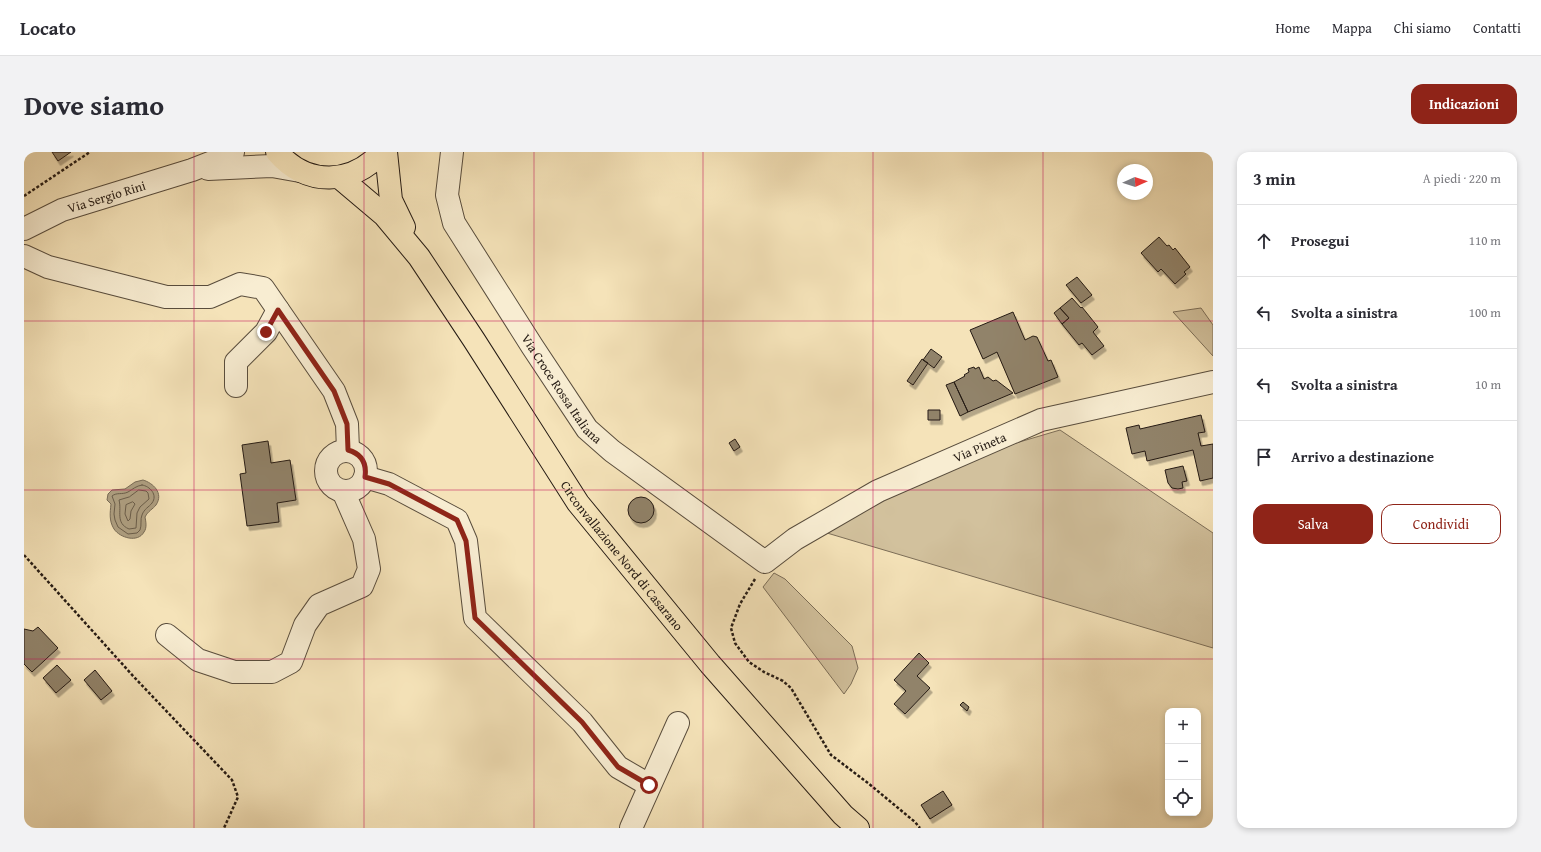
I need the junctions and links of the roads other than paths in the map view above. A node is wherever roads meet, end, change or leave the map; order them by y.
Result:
1 (233, 152) edge
2 (277, 152) edge
3 (382, 152) edge
4 (386, 152) edge
5 (452, 152) edge
6 (192, 170) junction
7 (300, 171) junction
8 (339, 177) junction
9 (24, 229) edge
10 (24, 256) edge
11 (418, 257) junction
12 (278, 310) junction
13 (1213, 382) edge
14 (236, 386) dead end
15 (348, 450) junction
16 (365, 477) junction
17 (343, 491) junction
18 (765, 562) joint
19 (168, 635) dead end
20 (678, 723) dead end
21 (649, 785) junction
22 (631, 828) edge
23 (858, 828) edge

1 - 6 street, Via Sergio Rini
2 - 7 main road
3 - 8 main road
4 - 11 main road, Circonvallazione Nord di Casarano
5 - 18 street, Via Croce Rossa Italiana
6 - 7 street, Via Sergio Rini
6 - 9 street, Via Sergio Rini
7 - 8 main road
8 - 11 main road, Circonvallazione Nord di Casarano
10 - 12 street
11 - 23 main road, Circonvallazione Nord di Casarano
12 - 14 street
12 - 15 street
13 - 18 street, Via Pineta
15 - 16 street
15 - 17 street
16 - 17 street
16 - 21 street
17 - 19 street
20 - 21 street
21 - 22 street

